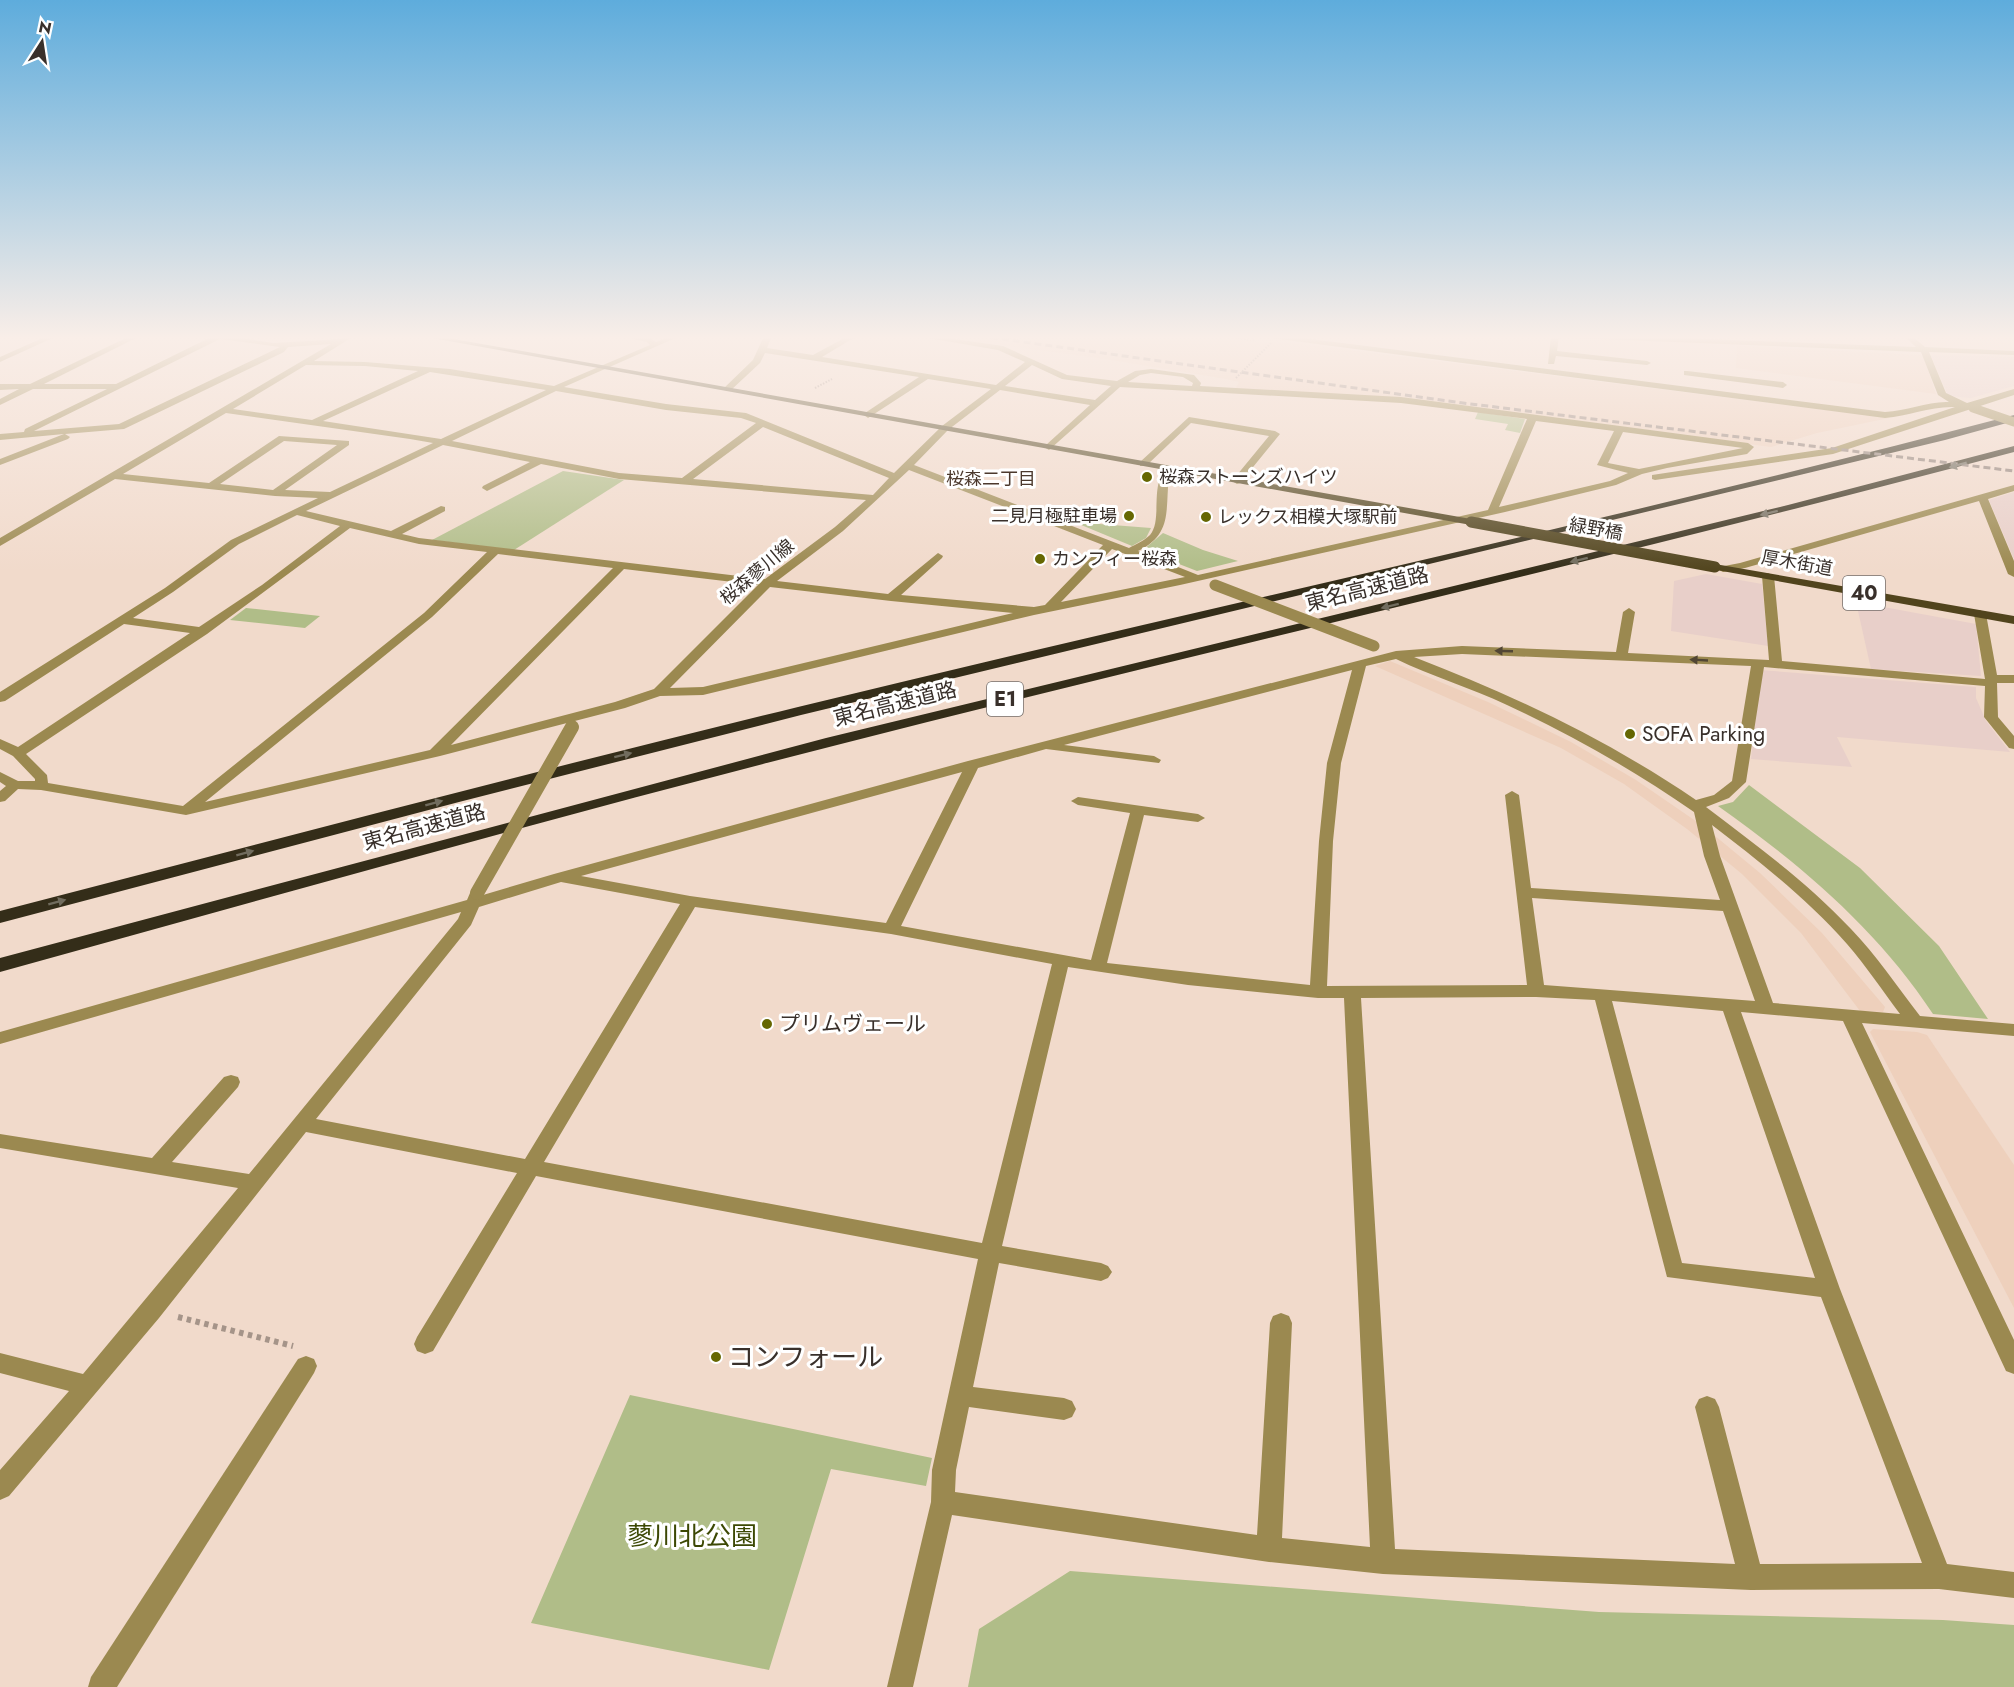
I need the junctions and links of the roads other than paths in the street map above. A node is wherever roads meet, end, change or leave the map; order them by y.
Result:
1 (61, 415) edge
2 (147, 415) edge
3 (215, 415) edge
4 (259, 415) edge
5 (330, 415) edge
6 (501, 415) edge
7 (740, 415) edge
8 (868, 415) edge
9 (963, 415) edge
10 (1083, 415) edge
11 (1515, 415) edge
12 (1945, 415) edge
13 (1995, 415) edge
14 (1533, 417) junction
15 (2014, 420) edge
16 (314, 422) junction
17 (761, 424) junction
18 (945, 428) junction
19 (1620, 429) junction
20 (82, 430) junction
21 (20, 435) junction
22 (0, 437) edge
23 (443, 443) junction
24 (1049, 447) junction
25 (2014, 449) edge
26 (0, 462) edge
27 (537, 462) junction
28 (1143, 464) junction
29 (906, 465) junction
30 (1170, 469) junction
31 (1640, 472) junction
32 (111, 476) junction
33 (895, 477) junction
34 (1237, 481) junction
35 (682, 483) junction
36 (1613, 483) junction
37 (210, 487) junction
38 (487, 488) dead end
39 (2014, 488) edge
40 (275, 493) junction
41 (330, 495) junction
42 (1982, 497) junction
43 (875, 498) junction
44 (441, 509) dead end
45 (296, 512) junction
46 (1492, 512) junction
47 (1453, 519) junction
48 (349, 524) junction
49 (393, 534) junction
50 (0, 543) edge
51 (1110, 544) junction
52 (495, 551) junction
53 (1129, 552) junction
54 (938, 556) dead end
55 (621, 566) junction
56 (1719, 568) junction
57 (2014, 574) edge
58 (1768, 576) junction
59 (1198, 578) junction
60 (767, 583) junction
61 (891, 598) junction
62 (1049, 608) junction
63 (1034, 611) junction
64 (1629, 612) dead end
65 (1980, 614) junction
66 (122, 620) junction
67 (2014, 620) edge
68 (203, 631) junction
69 (1396, 655) junction
70 (1621, 656) junction
71 (1360, 664) junction
72 (1758, 664) junction
73 (1776, 664) junction
74 (2014, 679) edge
75 (1990, 681) junction
76 (658, 692) junction
77 (0, 699) edge
78 (575, 721) junction
79 (0, 743) edge
80 (2014, 745) edge
81 (1042, 746) junction
82 (18, 753) junction
83 (435, 753) junction
84 (1154, 760) dead end
85 (973, 764) junction
86 (0, 776) edge
87 (15, 785) junction
88 (41, 786) junction
89 (1512, 795) dead end
90 (0, 798) edge
91 (1078, 801) dead end
92 (1698, 807) junction
93 (1138, 809) junction
94 (186, 811) junction
95 (1198, 818) dead end
96 (559, 877) junction
97 (1524, 892) junction
98 (476, 898) junction
99 (690, 901) junction
100 (1729, 906) junction
101 (0, 917) edge
102 (891, 929) junction
103 (1060, 960) junction
104 (0, 965) edge
105 (1098, 967) junction
106 (1536, 991) junction
107 (1318, 992) junction
108 (1352, 992) junction
109 (1602, 994) junction
110 (1730, 1006) junction
111 (1766, 1008) junction
112 (1850, 1017) junction
113 (1915, 1022) junction
114 (2014, 1030) edge
115 (0, 1038) edge
116 (231, 1082) dead end
117 (302, 1124) junction
118 (0, 1141) edge
119 (156, 1167) junction
120 (530, 1168) junction
121 (254, 1183) junction
122 (990, 1254) junction
123 (1101, 1272) dead end
124 (1829, 1289) junction
125 (1281, 1323) dead end
126 (425, 1344) dead end
127 (0, 1363) edge
128 (2014, 1364) edge
129 (306, 1366) road end
130 (87, 1385) junction
131 (961, 1396) junction
132 (1707, 1407) dead end
133 (1064, 1409) dead end
134 (0, 1488) edge
135 (943, 1502) junction
136 (1269, 1549) junction
137 (1383, 1561) junction
138 (1939, 1576) junction
139 (1750, 1577) junction
140 (2014, 1585) edge
141 (101, 1687) edge
142 (900, 1687) edge

1 - 21 street
2 - 20 street
3 - 32 street
4 - 16 street
5 - 16 street
6 - 23 street
7 - 17 street
8 - 18 main road, 40
9 - 18 street, 桜森蓼川線
10 - 24 street
11 - 14 street
12 - 36 street
13 - 15 street, bridge
14 - 19 street
14 - 46 street
101 -> 15 highway, 東名高速道路 / E1
16 - 23 street
17 - 33 street
17 - 35 street
18 - 24 main road, 40
18 - 29 street, 桜森蓼川線
19 - 31 street
19 - 31 street
20 - 21 street
20 - 26 street
21 - 22 street
23 - 27 street
23 - 41 street
24 - 28 main road, 40
25 -> 104 highway, 東名高速道路 / E1
27 - 35 street
27 - 38 street
28 - 30 main road, 40
28 - 34 street
29 - 33 street, 桜森蓼川線
29 - 51 street
30 - 34 main road, 40
30 - 53 street
31 - 36 street
32 - 37 street
32 - 50 street
33 - 43 street, 桜森蓼川線
34 - 47 main road, 40
35 - 43 street
36 - 46 street
37 - 40 street
37 - 40 street
39 - 42 street
40 - 41 street
41 - 45 street
42 - 56 street
42 - 57 street
43 - 60 street, 桜森蓼川線
44 - 49 street
45 - 48 street
45 - 66 street
46 - 47 street
47 - 56 main road, 緑野橋 / 40, bridge
47 - 59 street
48 - 49 street
48 - 68 street
49 - 52 street
51 - 53 street
51 - 62 street
52 - 55 street
52 - 94 street
53 - 59 street
54 - 61 street
55 - 60 street
55 - 83 street
56 - 58 main road, 厚木街道 / 40
58 - 65 main road, 厚木街道 / 40
58 - 73 street
59 - 62 street
59 - 69 street, bridge
60 - 61 street
60 - 76 street, 桜森蓼川線
61 - 63 street
62 - 63 street
63 - 76 street
64 - 70 street
65 - 67 main road, 厚木街道 / 40
65 - 75 street
66 - 68 street
66 - 77 street
68 - 82 street
70 -> 69 street
69 - 71 street
69 - 92 street
72 -> 70 street
71 - 81 street
71 - 107 street
72 - 73 street
72 - 92 street
73 - 75 street
74 - 75 street
75 - 80 street
76 - 78 street, 桜森蓼川線
78 - 83 street, 桜森蓼川線
78 - 98 street, bridge
79 - 82 street
81 - 84 street
81 - 85 street
82 - 88 street
83 - 94 street, 桜森蓼川線
85 - 96 street
85 - 102 street
86 - 87 street
87 - 88 street
87 - 90 street
88 - 94 street
89 - 97 street
91 - 93 street
92 - 100 street
92 - 113 street
93 - 95 street
93 - 105 street
96 - 98 street
96 - 99 street
97 - 100 street
97 - 106 street
98 - 115 street
98 - 117 street
99 - 102 street
99 - 120 street
100 - 111 street
102 - 103 street
103 - 105 street
103 - 122 street
105 - 107 street
106 - 108 street
106 - 109 street
107 - 108 street
108 - 137 street
109 - 110 street
109 - 124 street
110 - 111 street
110 - 124 street
111 - 112 street
112 - 113 street
112 - 128 street
113 - 114 street
116 - 119 street
117 - 120 street
117 - 121 street
118 - 119 street
119 - 121 street
120 - 122 street
120 - 126 street
121 - 130 street
122 - 123 street
122 - 131 street
124 - 138 street
125 - 136 street
127 - 130 street
129 - 141 street
130 - 134 street
131 - 133 street
131 - 135 street
132 - 139 street
135 - 136 street
135 - 142 street
136 - 137 street
137 - 139 street
138 - 139 street
138 - 140 street

